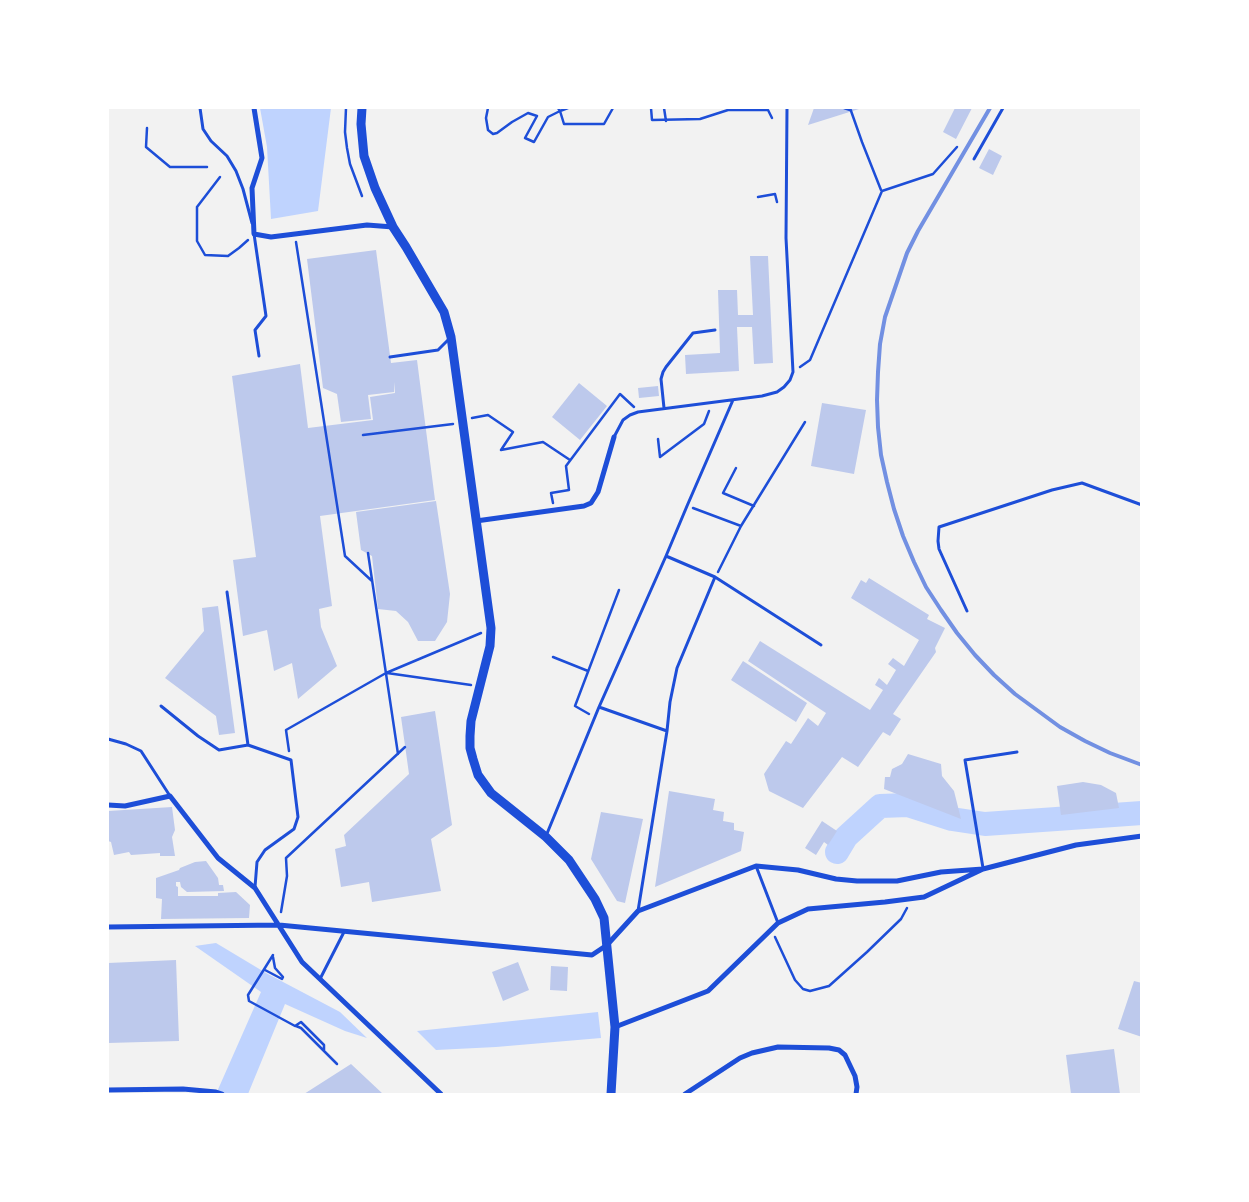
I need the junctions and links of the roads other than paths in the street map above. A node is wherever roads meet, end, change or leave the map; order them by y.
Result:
1 (200, 108) edge
2 (254, 108) edge
3 (362, 108) edge
4 (786, 108) edge
5 (1003, 108) edge
6 (974, 159) dead end
7 (393, 227) junction
8 (254, 234) junction
9 (716, 330) dead end
10 (452, 337) junction
11 (259, 356) dead end
12 (390, 357) dead end
13 (733, 400) junction
14 (664, 408) junction
15 (614, 437) joint
16 (1142, 505) edge
17 (476, 521) junction
18 (666, 556) junction
19 (715, 577) junction
20 (228, 592) dead end
21 (967, 611) dead end
22 (821, 646) dead end
23 (161, 706) dead end
24 (599, 707) junction
25 (667, 731) junction
26 (108, 739) edge
27 (248, 745) junction
28 (1017, 752) dead end
29 (170, 796) junction
30 (108, 805) edge
31 (1142, 836) edge
32 (546, 837) junction
33 (756, 866) junction
34 (983, 869) junction
35 (255, 888) junction
36 (638, 911) junction
37 (778, 922) junction
38 (279, 925) junction
39 (108, 927) edge
40 (344, 932) junction
41 (606, 945) junction
42 (320, 980) junction
43 (615, 1027) junction
44 (108, 1090) edge
45 (219, 1093) edge
46 (441, 1094) edge
47 (612, 1094) edge
48 (685, 1094) edge
49 (856, 1094) edge

1 - 8 lane
2 - 8 street
3 - 7 main road
4 - 13 lane
5 - 6 lane
7 - 8 street
7 - 10 main road
8 - 11 lane
9 - 14 lane
10 - 12 lane
10 - 17 main road
13 - 14 lane
13 - 18 lane
14 - 15 lane
15 - 17 street
16 - 21 lane
17 - 32 main road
18 - 19 lane
18 - 24 lane
19 - 22 lane
19 - 25 lane
20 - 27 lane
23 - 27 lane
24 - 25 lane
24 - 32 lane
25 - 36 lane
26 - 29 lane
27 - 35 lane
28 - 34 lane
29 - 30 street
29 - 35 street
31 - 34 street
32 - 41 main road
33 - 34 street
33 - 36 street
33 - 37 lane
34 - 37 street
35 - 38 street
36 - 41 street
37 - 43 street
38 - 39 street
38 - 40 street
38 - 42 street
40 - 41 street
40 - 42 lane
41 - 43 main road
42 - 46 street
43 - 47 main road
44 - 45 street
48 - 49 street

